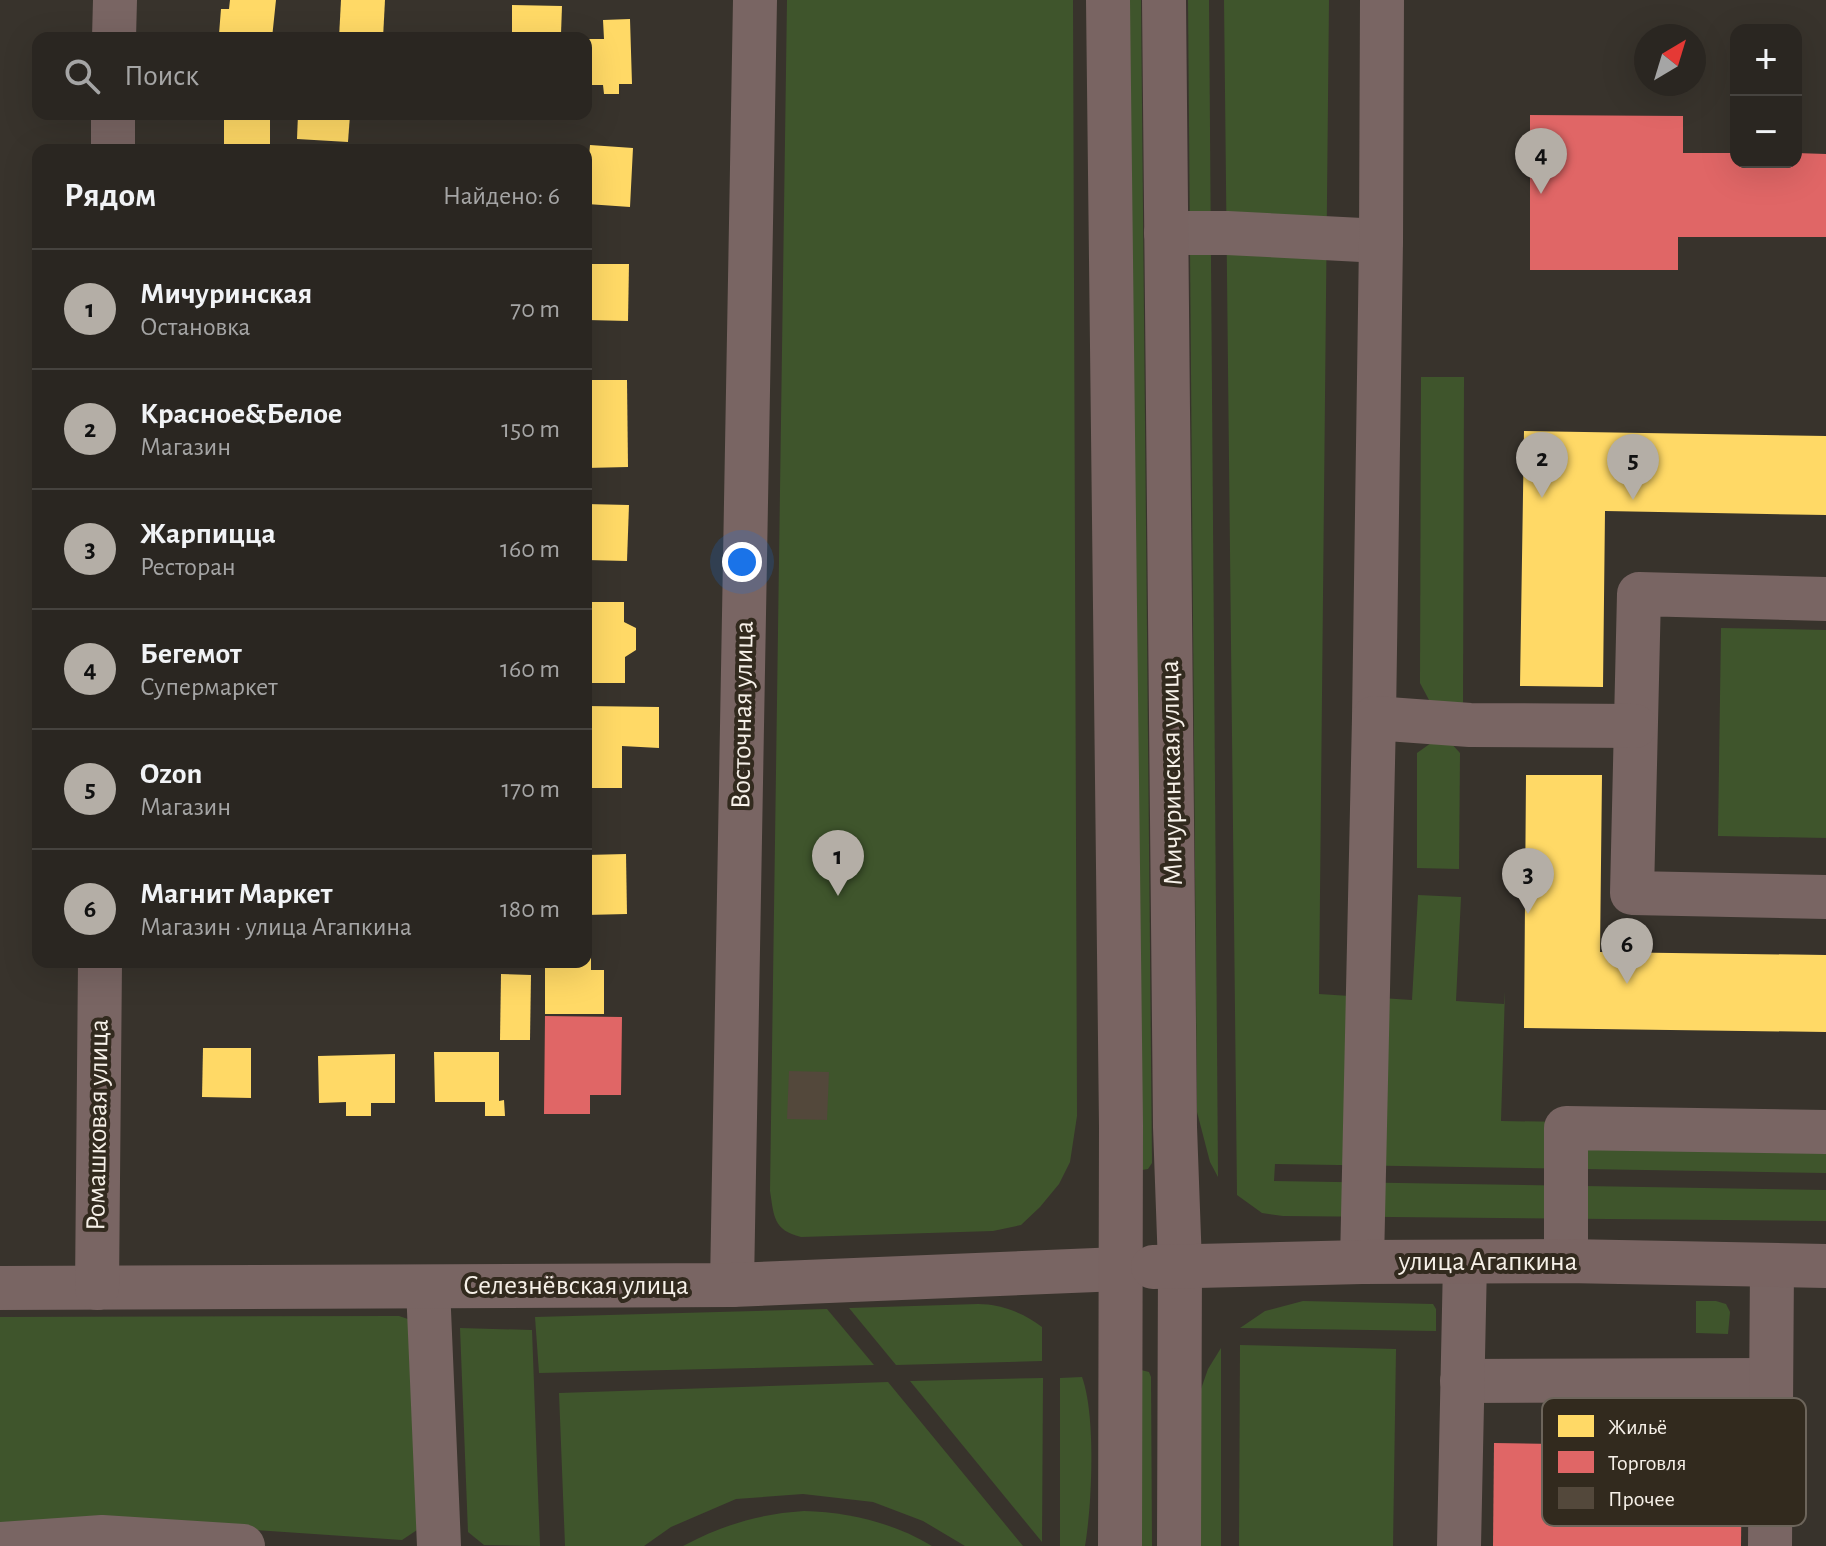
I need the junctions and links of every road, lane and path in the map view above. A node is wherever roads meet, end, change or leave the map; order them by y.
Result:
1 (115, 0) edge
2 (755, 0) edge
3 (1108, 0) edge
4 (1164, 0) edge
5 (1382, 0) edge
6 (114, 32) edge
7 (113, 120) edge
8 (113, 144) edge
9 (1166, 233) junction
10 (1381, 241) junction
11 (1826, 599) edge
12 (1374, 718) junction
13 (1635, 726) junction
14 (1826, 897) edge
15 (100, 968) edge
16 (1826, 1132) edge
17 (1566, 1261) junction
18 (1362, 1262) junction
19 (1465, 1262) junction
20 (1772, 1266) junction
21 (1826, 1266) edge
22 (1150, 1267) junction
23 (732, 1285) junction
24 (428, 1287) junction
25 (0, 1288) edge
26 (97, 1288) junction
27 (1771, 1380) junction
28 (1462, 1381) junction
29 (1771, 1398) edge
30 (1770, 1526) edge
31 (0, 1544) edge
32 (243, 1546) edge
33 (439, 1546) edge
34 (1120, 1546) edge
35 (1179, 1546) edge
36 (1459, 1546) edge
37 (1770, 1546) edge

1 - 6 street
2 - 23 street, Восточная улица
3 - 22 main road, Мичуринская улица
4 - 9 main road, Мичуринская улица
5 - 10 street
7 - 8 street
9 - 10 street
9 - 22 main road, Мичуринская улица
10 - 12 street
11 - 13 street
12 - 13 street
12 - 18 street
13 - 14 street
15 - 26 street, Ромашковая улица
16 - 17 street
17 - 19 main road, улица Агапкина
17 - 20 main road, улица Агапкина
18 - 19 main road, улица Агапкина
18 - 22 main road, улица Агапкина
19 - 28 street
20 - 21 main road, улица Агапкина
20 - 27 street
22 - 23 street, Селезнёвская улица
22 - 34 main road, Мичуринская улица
22 - 35 main road, Мичуринская улица
23 - 24 street, Селезнёвская улица
24 - 26 street, Селезнёвская улица
24 - 33 street
25 - 26 street, Селезнёвская улица
27 - 28 street
27 - 29 street
28 - 36 street
30 - 37 street
31 - 32 street

